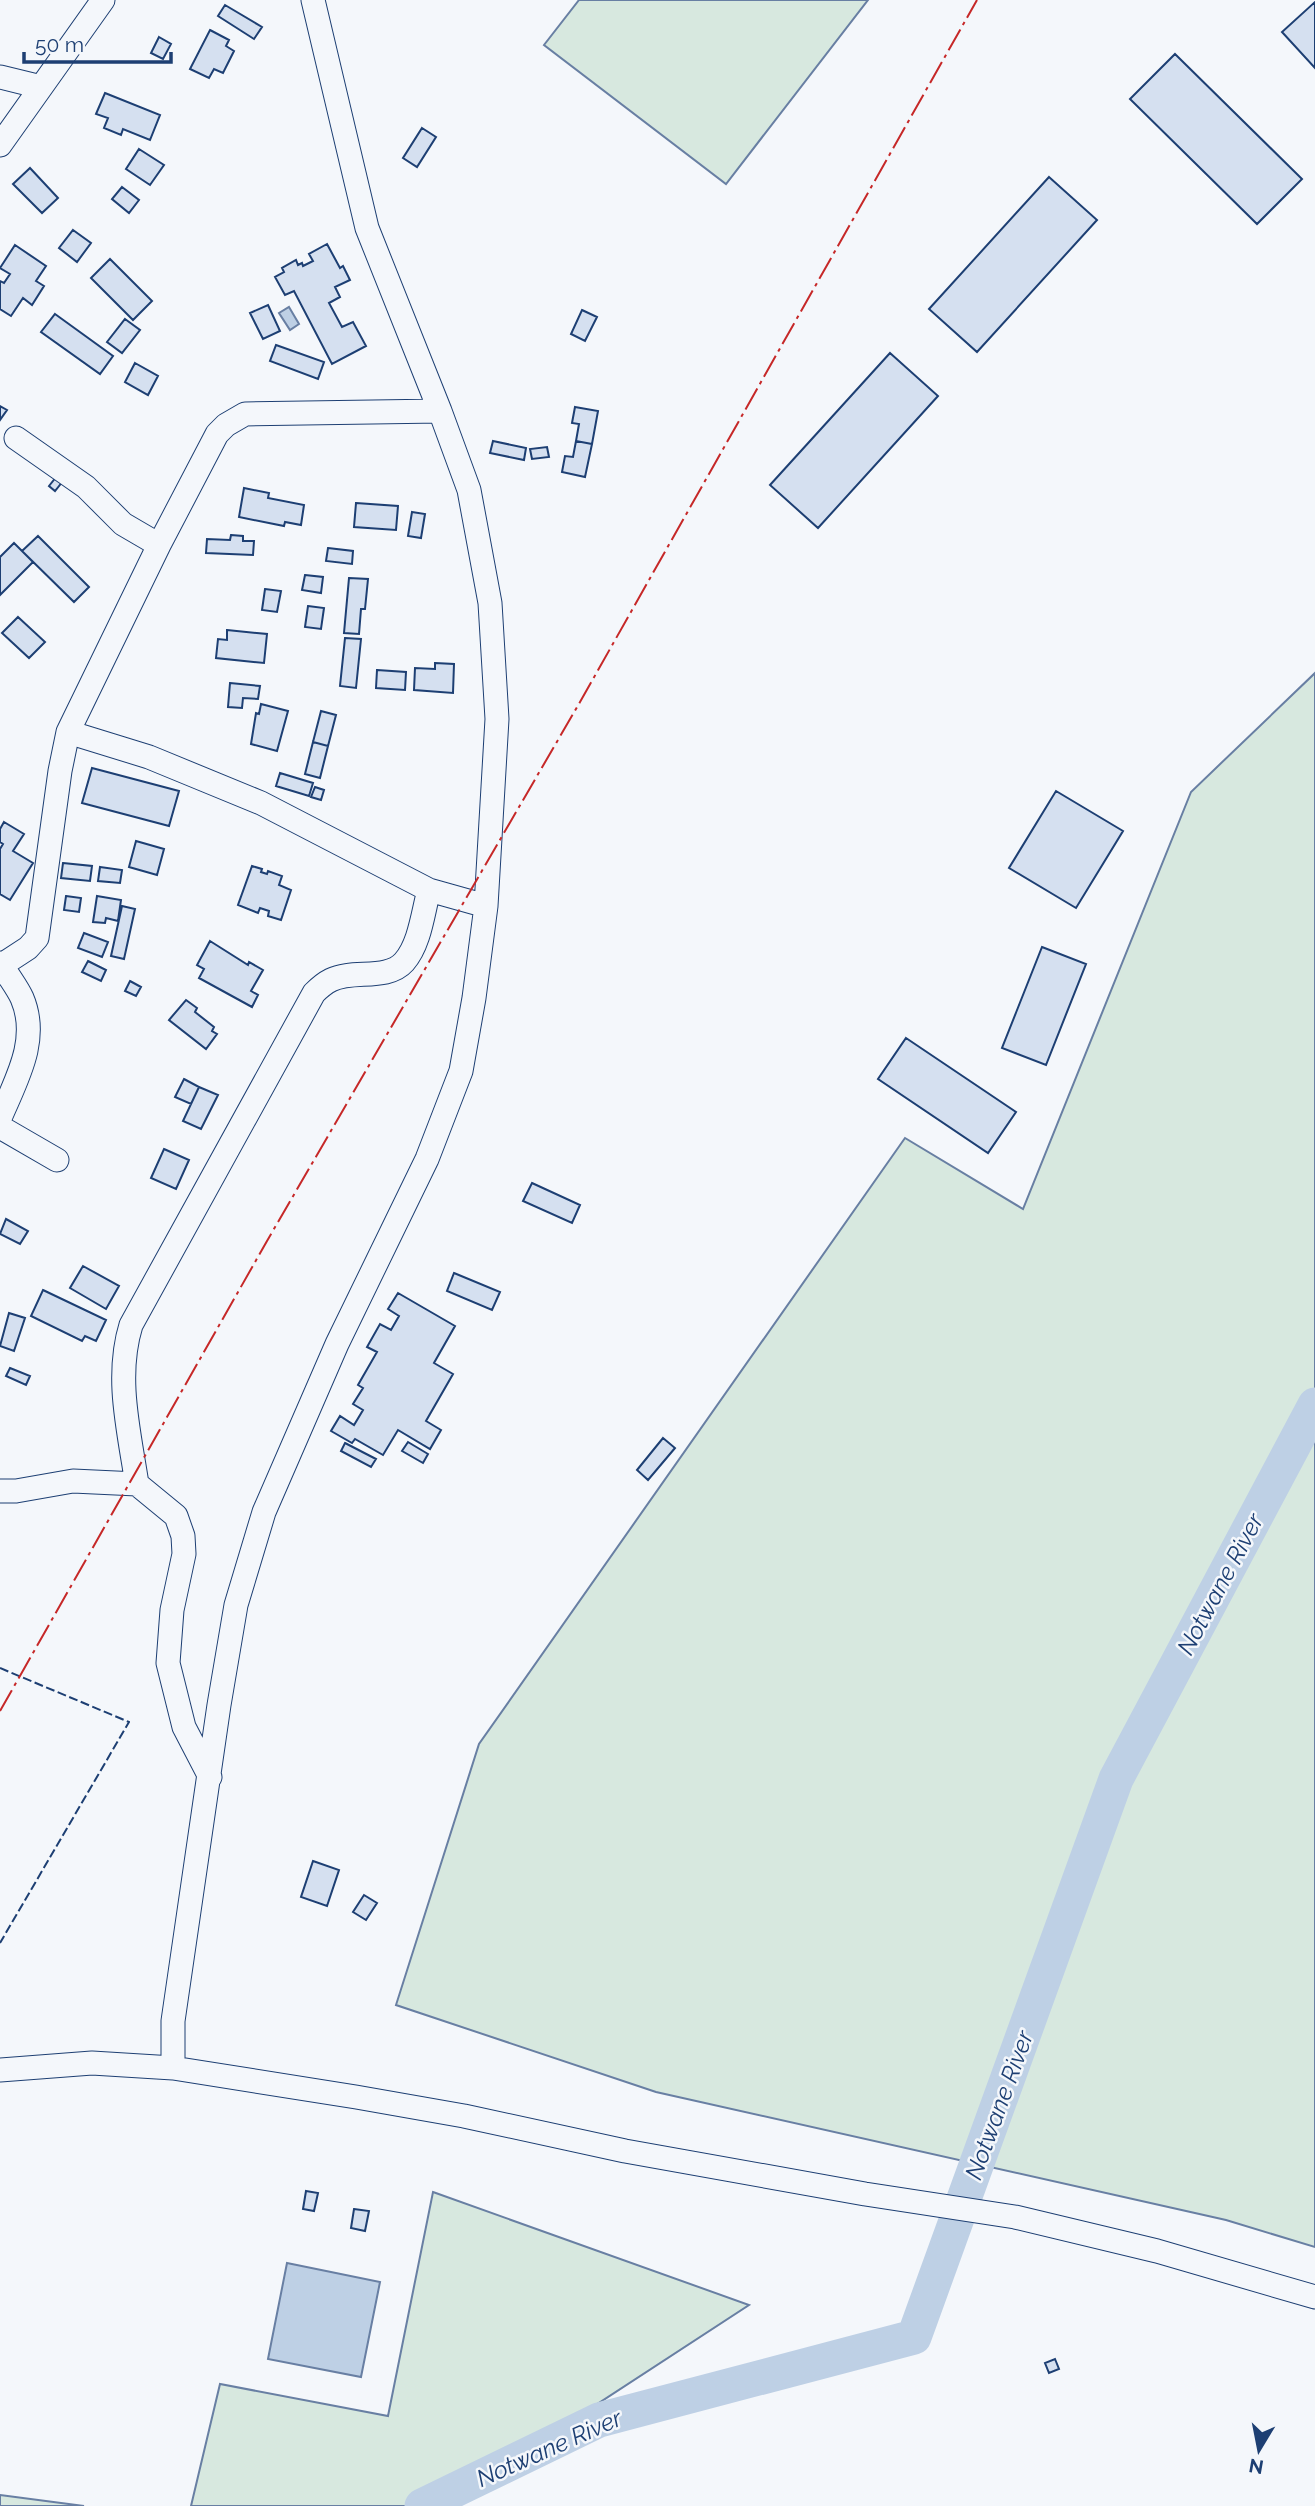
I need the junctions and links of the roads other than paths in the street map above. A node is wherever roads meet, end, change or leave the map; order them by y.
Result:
1 (103, 0) edge
2 (313, 0) edge
3 (0, 77) edge
4 (41, 87) junction
5 (0, 145) edge
6 (440, 411) junction
7 (16, 438) dead end
8 (159, 545) junction
9 (68, 732) junction
10 (429, 890) junction
11 (485, 906) junction
12 (1, 966) edge
13 (0, 1118) edge
14 (0, 1127) edge
15 (57, 1160) dead end
16 (137, 1484) junction
17 (0, 1491) edge
18 (210, 1777) junction
19 (173, 2068) junction
20 (0, 2070) edge
21 (1315, 2297) edge

1 - 4 street
2 - 6 street
3 - 4 street
4 - 5 street
6 - 8 street
6 - 11 street
7 - 8 street
8 - 9 street
9 - 10 street
9 - 12 street
10 - 11 street
10 - 16 street
11 - 18 street
12 - 13 street
14 - 15 street
16 - 17 street
16 - 18 street
18 - 19 street
19 - 20 street
19 - 21 street

